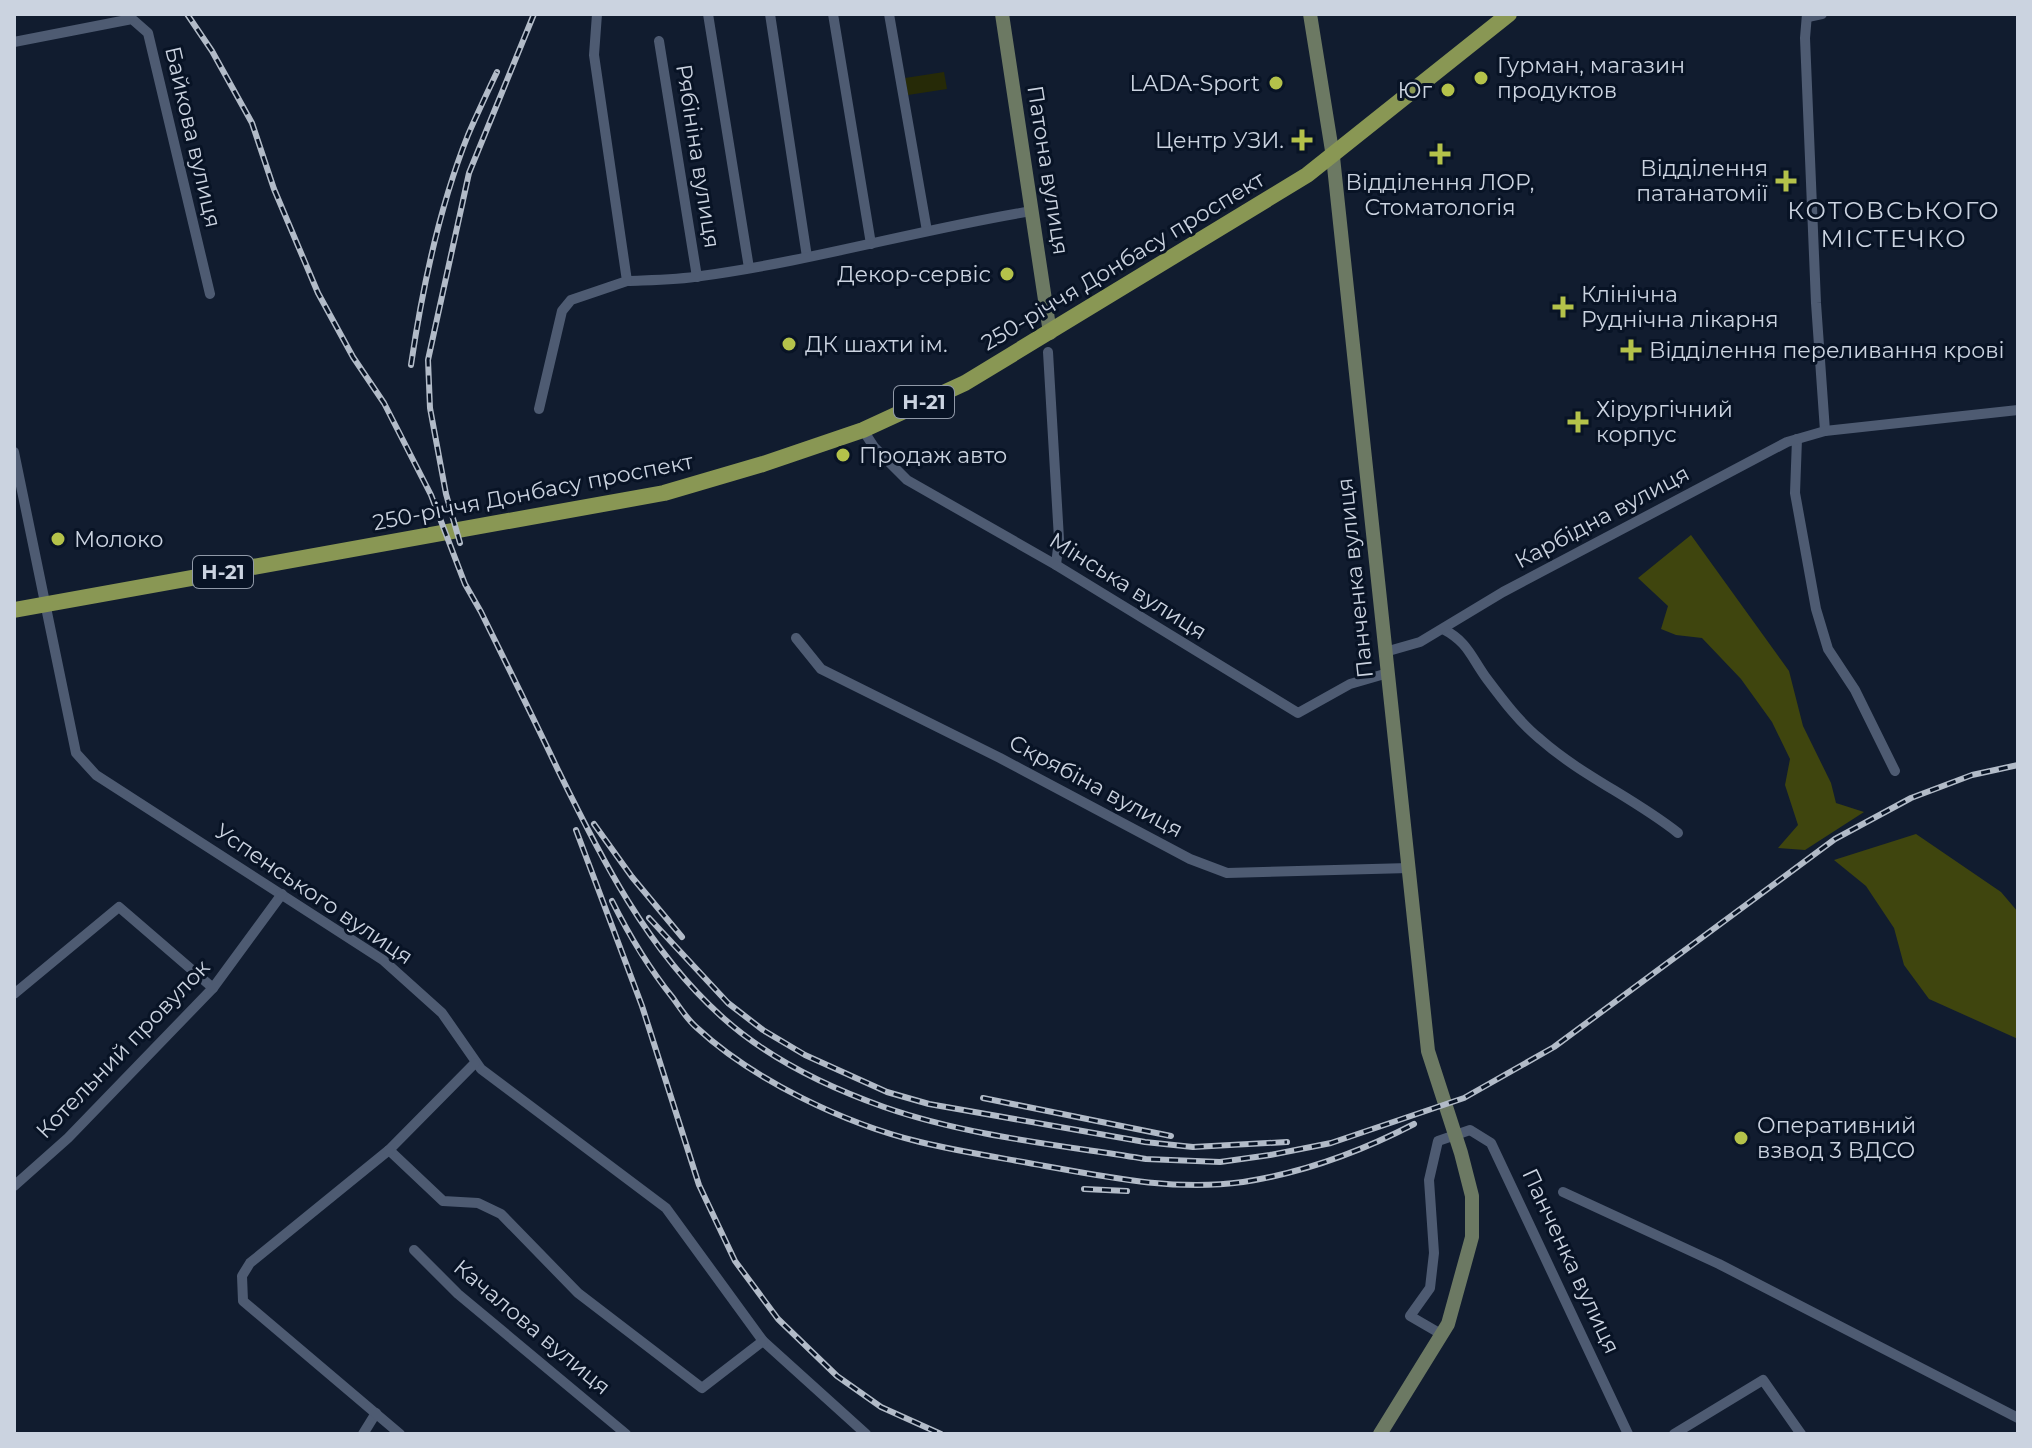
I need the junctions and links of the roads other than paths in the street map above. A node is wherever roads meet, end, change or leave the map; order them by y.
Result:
1 (597, 14) edge
2 (708, 14) edge
3 (770, 14) edge
4 (833, 14) edge
5 (889, 14) edge
6 (1002, 14) edge
7 (1310, 14) edge
8 (1509, 14) edge
9 (1822, 14) edge
10 (1808, 16) edge
11 (659, 41) dead end
12 (14, 42) edge
13 (1333, 157) junction
14 (1032, 211) junction
15 (927, 231) junction
16 (871, 244) junction
17 (807, 257) junction
18 (749, 268) junction
19 (697, 277) junction
20 (627, 281) junction
21 (210, 294) dead end
22 (1050, 333) junction
23 (1048, 352) dead end
24 (539, 409) dead end
25 (2018, 410) edge
26 (863, 430) junction
27 (1825, 431) junction
28 (1797, 439) junction
29 (14, 452) edge
30 (1056, 565) junction
31 (45, 605) junction
32 (14, 610) edge
33 (1443, 629) junction
34 (796, 638) dead end
35 (1385, 652) junction
36 (1388, 673) junction
37 (1895, 771) dead end
38 (1678, 833) dead end
39 (1409, 868) junction
40 (282, 894) junction
41 (213, 988) junction
42 (14, 994) edge
43 (475, 1063) junction
44 (389, 1150) junction
45 (14, 1186) edge
46 (1563, 1192) dead end
47 (414, 1250) dead end
48 (1441, 1334) junction
49 (763, 1341) junction
50 (376, 1413) junction
51 (2018, 1418) edge
52 (363, 1434) edge
53 (400, 1434) edge
54 (626, 1434) edge
55 (866, 1434) edge
56 (1380, 1434) edge
57 (1628, 1434) edge
58 (1674, 1434) edge
59 (1801, 1434) edge

1 - 20 street
2 - 18 street
3 - 17 street
4 - 16 street
5 - 15 street
6 - 14 street, Патона вулиця
7 - 13 street, Панченка вулиця
8 - 13 main road, 250-річчя Донбасу проспект / Н-21
9 - 10 street
10 - 27 street
11 - 19 street, Рябініна вулиця
12 - 21 street, Байкова вулиця
13 - 22 main road, 250-річчя Донбасу проспект / Н-21
13 - 35 street, Панченка вулиця
14 - 15 street
14 - 22 street, Патона вулиця
15 - 16 street
16 - 17 street
17 - 18 street
18 - 19 street
19 - 20 street
20 - 24 street
22 - 26 main road, 250-річчя Донбасу проспект / Н-21
23 - 30 street
25 - 27 street, Карбідна вулиця
26 - 30 street, Мінська вулиця
26 - 31 main road, 250-річчя Донбасу проспект / Н-21
27 - 28 street, Карбідна вулиця
28 - 33 street, Карбідна вулиця
28 - 37 street
29 - 31 street, Успенського вулиця
30 - 36 street, Мінська вулиця
31 - 32 main road, 250-річчя Донбасу проспект / Н-21
31 - 40 street, Успенського вулиця
33 - 35 street, Карбідна вулиця
33 - 38 street
34 - 39 street, Скрябіна вулиця
35 - 36 street, Панченка вулиця
36 - 39 street, Панченка вулиця
39 - 48 street, Панченка вулиця
40 - 41 street, Котельний провулок
40 - 43 street, Успенського вулиця
41 - 42 street
41 - 45 street, Котельний провулок
43 - 44 street
43 - 49 street, Успенського вулиця
44 - 49 street
44 - 50 street
46 - 51 street
47 - 54 street, Качалова вулиця
48 - 56 street
48 - 57 street, Панченка вулиця
49 - 55 street, Успенського вулиця
50 - 52 street
50 - 53 street
58 - 59 street

